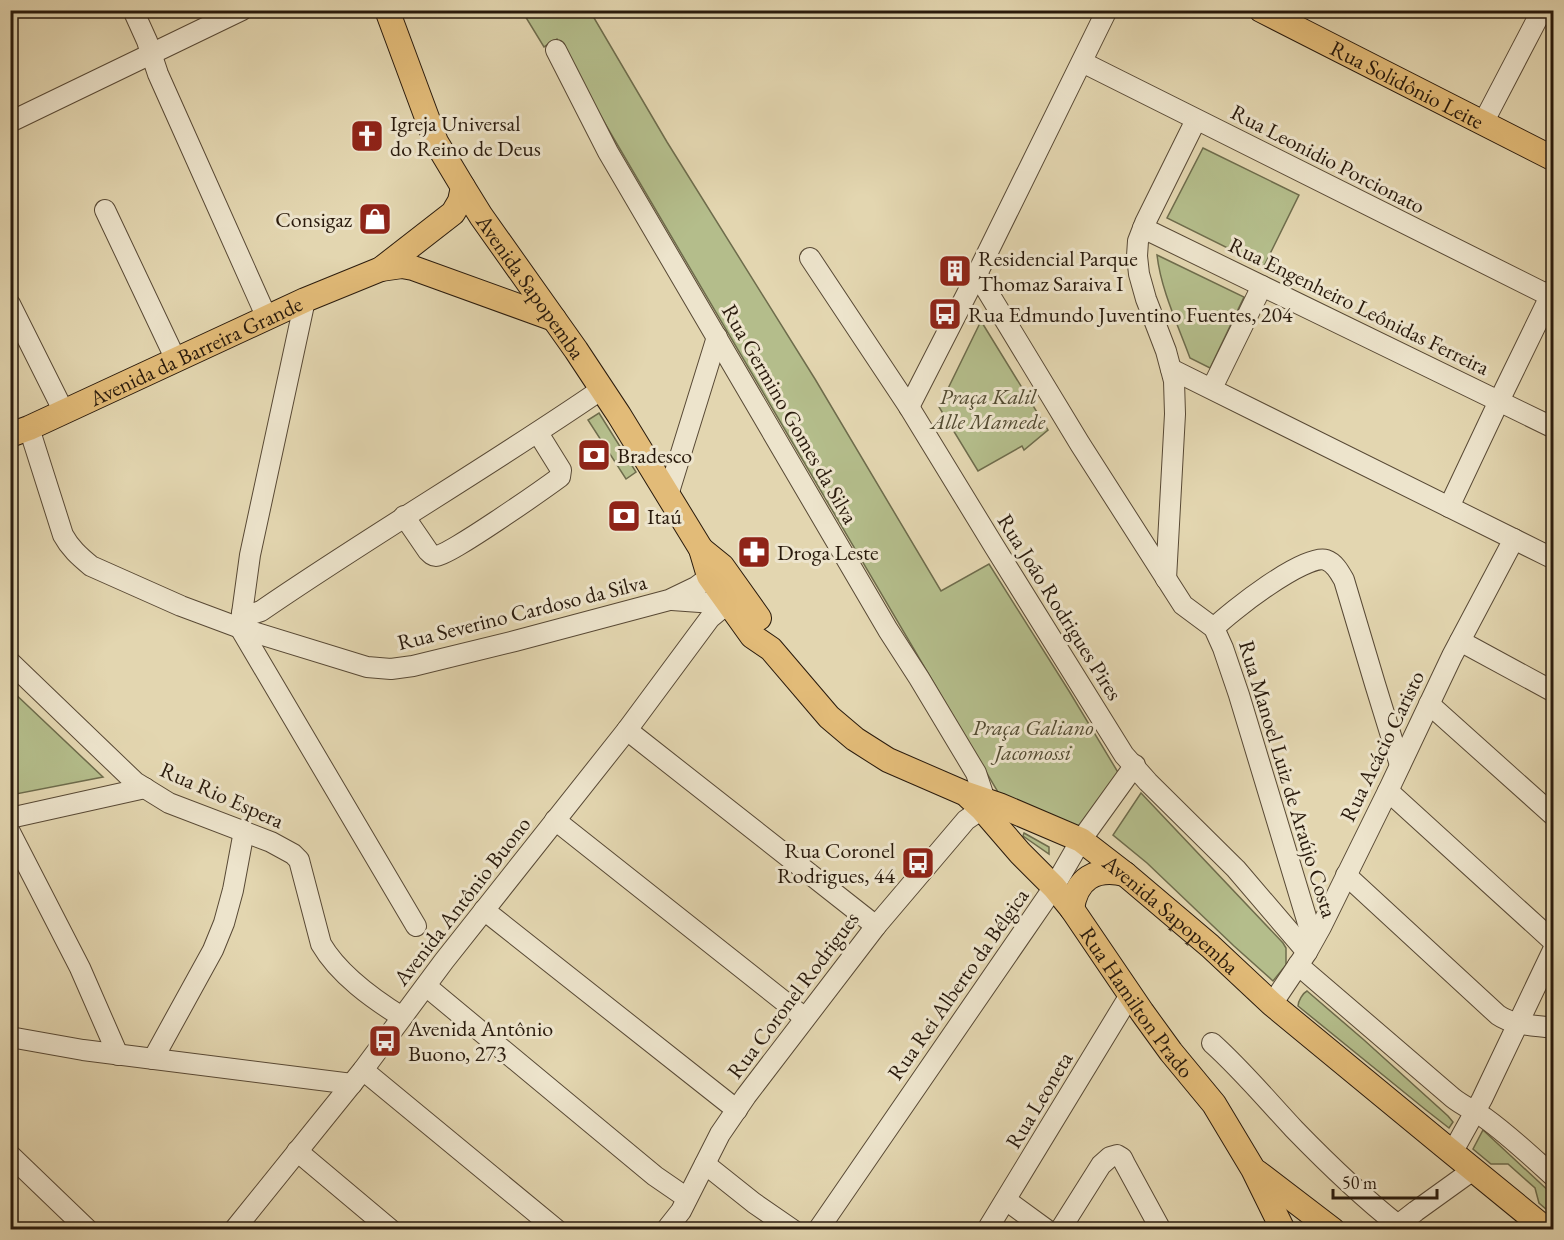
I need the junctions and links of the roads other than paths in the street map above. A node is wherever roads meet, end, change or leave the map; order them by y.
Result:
1 (133, 10) edge
2 (242, 10) edge
3 (387, 10) edge
4 (1107, 10) edge
5 (1261, 10) edge
6 (1542, 10) edge
7 (556, 51) dead end
8 (151, 54) junction
9 (1082, 62) junction
10 (1196, 120) junction
11 (10, 122) edge
12 (1483, 123) junction
13 (1554, 159) edge
14 (463, 187) junction
15 (105, 210) dead end
16 (453, 213) junction
17 (481, 216) junction
18 (1143, 228) junction
19 (415, 243) junction
20 (810, 258) dead end
21 (381, 269) junction
22 (423, 271) junction
23 (977, 274) junction
24 (528, 282) junction
25 (1262, 286) junction
26 (1552, 294) edge
27 (304, 300) junction
28 (10, 304) edge
29 (509, 304) junction
30 (267, 318) junction
31 (554, 319) junction
32 (717, 338) junction
33 (176, 360) junction
34 (1172, 369) junction
35 (1212, 388) junction
36 (602, 389) junction
37 (1498, 401) junction
38 (909, 407) junction
39 (64, 412) junction
40 (1554, 428) edge
41 (20, 431) edge
42 (538, 433) junction
43 (668, 495) junction
44 (1449, 507) junction
45 (404, 516) junction
46 (1514, 539) junction
47 (1554, 559) edge
48 (716, 571) junction
49 (1166, 579) junction
50 (735, 598) junction
51 (669, 600) junction
52 (241, 620) junction
53 (1214, 628) junction
54 (1460, 641) junction
55 (10, 662) edge
56 (1554, 692) edge
57 (1429, 704) junction
58 (627, 730) junction
59 (1135, 765) junction
60 (1401, 765) junction
61 (145, 788) junction
62 (1388, 790) junction
63 (983, 801) junction
64 (1554, 816) edge
65 (10, 818) edge
66 (555, 820) junction
67 (244, 831) junction
68 (10, 832) edge
69 (1081, 840) junction
70 (1125, 874) junction
71 (1346, 875) junction
72 (1054, 887) junction
73 (1072, 909) junction
74 (484, 910) junction
75 (416, 926) dead end
76 (876, 926) junction
77 (1554, 942) edge
78 (1554, 948) edge
79 (1306, 952) junction
80 (426, 986) junction
81 (1131, 995) junction
82 (1272, 1004) junction
83 (402, 1017) junction
84 (805, 1018) junction
85 (1518, 1024) junction
86 (1554, 1028) edge
87 (10, 1037) edge
88 (1212, 1043) dead end
89 (118, 1054) junction
90 (153, 1059) junction
91 (357, 1077) junction
92 (736, 1110) junction
93 (1475, 1112) junction
94 (297, 1151) junction
95 (1452, 1153) junction
96 (10, 1155) edge
97 (705, 1164) junction
98 (1253, 1169) junction
99 (1473, 1170) junction
100 (10, 1172) edge
101 (1554, 1177) edge
102 (50, 1193) junction
103 (687, 1198) junction
104 (1006, 1200) junction
105 (1399, 1227) edge
106 (88, 1230) edge
107 (234, 1230) edge
108 (391, 1230) edge
109 (556, 1230) edge
110 (666, 1230) edge
111 (794, 1230) edge
112 (818, 1230) edge
113 (987, 1230) edge
114 (1047, 1230) edge
115 (1060, 1230) edge
116 (1161, 1230) edge
117 (1283, 1230) edge
118 (1333, 1230) edge
119 (1547, 1230) edge

1 - 8 street
2 - 8 street
3 - 14 main road, Avenida Sapopemba
4 - 9 street
5 - 12 main road, Rua Solidônio Leite
6 - 12 street
7 - 32 street, Rua Germino Gomes da Silva
8 - 11 street
8 - 30 street
9 - 10 street, Rua Leonidio Porcionato
9 - 23 street
10 - 18 street
10 - 26 street, Rua Leonidio Porcionato
12 - 13 main road, Rua Solidônio Leite
14 - 16 main road
14 - 17 main road, Avenida Sapopemba
15 - 33 street
16 - 17 main road
16 - 19 main road, Avenida da Barreira Grande
17 - 24 main road, Avenida Sapopemba
18 - 25 street, Rua Engenheiro Leônidas Ferreira
18 - 34 street
19 - 21 main road, Avenida da Barreira Grande
19 - 22 main road
20 - 38 street, Rua João Rodrigues Pires
21 - 22 main road, Avenida da Barreira Grande
21 - 27 main road, Avenida da Barreira Grande
22 - 29 main road, Avenida da Barreira Grande
23 - 38 street
23 - 49 street
24 - 29 main road
24 - 31 main road, Avenida Sapopemba
25 - 35 street
25 - 37 street, Rua Engenheiro Leônidas Ferreira
26 - 37 street
27 - 30 main road, Avenida da Barreira Grande
27 - 52 street
28 - 39 street
29 - 31 main road, Avenida da Barreira Grande
30 - 33 main road, Avenida da Barreira Grande
31 - 36 main road, Avenida Sapopemba
32 - 43 street
32 - 63 street, Rua Germino Gomes da Silva
33 - 39 main road, Avenida da Barreira Grande
34 - 35 street
34 - 49 street
35 - 44 street
36 - 42 street
36 - 43 main road, Avenida Sapopemba
37 - 40 street, Rua Engenheiro Leônidas Ferreira
37 - 44 street
38 - 59 street, Rua João Rodrigues Pires
39 - 41 main road, Avenida da Barreira Grande
41 - 52 street, Rua Severino Cardoso da Silva
42 - 45 street
42 - 45 street
43 - 48 main road, Avenida Sapopemba
44 - 46 street
45 - 52 street
46 - 47 street
46 - 54 street, Rua Acácio Caristo
48 - 50 main road, Avenida Sapopemba
48 - 51 street, Rua Severino Cardoso da Silva
49 - 53 street
50 - 51 street, Rua Severino Cardoso da Silva
50 - 58 street, Avenida Antônio Buono
50 - 63 main road, Avenida Sapopemba
51 - 52 street, Rua Severino Cardoso da Silva
52 - 75 street
53 - 60 street, Rua Manoel Luiz de Araújo Costa
53 - 79 street, Rua Manoel Luiz de Araújo Costa
54 - 56 street
54 - 57 street, Rua Acácio Caristo
55 - 61 street, Rua Rio Espera
57 - 60 street, Rua Acácio Caristo
57 - 64 street
58 - 66 street, Avenida Antônio Buono
58 - 76 street
59 - 69 street, Rua Rei Alberto da Bélgica
59 - 79 street, Rua João Rodrigues Pires
60 - 62 street, Rua Acácio Caristo
61 - 65 street
61 - 67 street, Rua Rio Espera
62 - 71 street, Rua Acácio Caristo
62 - 77 street
63 - 69 main road, Avenida Sapopemba
63 - 72 main road, Rua Hamilton Prado
63 - 76 street, Rua Coronel Rodrigues
66 - 74 street, Avenida Antônio Buono
66 - 84 street
67 - 83 street, Rua Rio Espera
67 - 90 street
68 - 89 street
69 - 70 main road, Avenida Sapopemba
69 - 72 street, Rua Rei Alberto da Bélgica
70 - 73 main road
70 - 82 main road, Avenida Sapopemba
71 - 79 street, Rua Acácio Caristo
71 - 85 street
72 - 73 main road, Rua Hamilton Prado
72 - 112 street, Rua Rei Alberto da Bélgica
73 - 81 main road, Rua Hamilton Prado
74 - 80 street, Avenida Antônio Buono
74 - 92 street
76 - 84 street, Rua Coronel Rodrigues
78 - 85 street
79 - 82 street, Rua Acácio Caristo
79 - 93 street, Rua João Rodrigues Pires
80 - 83 street, Avenida Antônio Buono
80 - 103 street
81 - 98 main road, Rua Hamilton Prado
81 - 104 street, Rua Leoneta
82 - 95 main road, Avenida Sapopemba
83 - 91 street, Avenida Antônio Buono
84 - 92 street, Rua Coronel Rodrigues
85 - 86 street
85 - 93 street
87 - 89 street
88 - 105 street
89 - 90 street
90 - 91 street
91 - 94 street, Avenida Antônio Buono
91 - 109 street
92 - 97 street, Rua Coronel Rodrigues
93 - 95 street
93 - 101 street, Rua João Rodrigues Pires
94 - 107 street, Avenida Antônio Buono
94 - 108 street
95 - 99 main road, Avenida Sapopemba
96 - 102 street
97 - 103 street, Rua Coronel Rodrigues
97 - 111 street
98 - 117 main road, Rua Hamilton Prado
98 - 118 main road
99 - 105 street
99 - 119 main road, Avenida Sapopemba
100 - 102 street
102 - 106 street
103 - 110 street, Rua Coronel Rodrigues
104 - 113 street, Rua Leoneta
104 - 114 street
115 - 116 street

